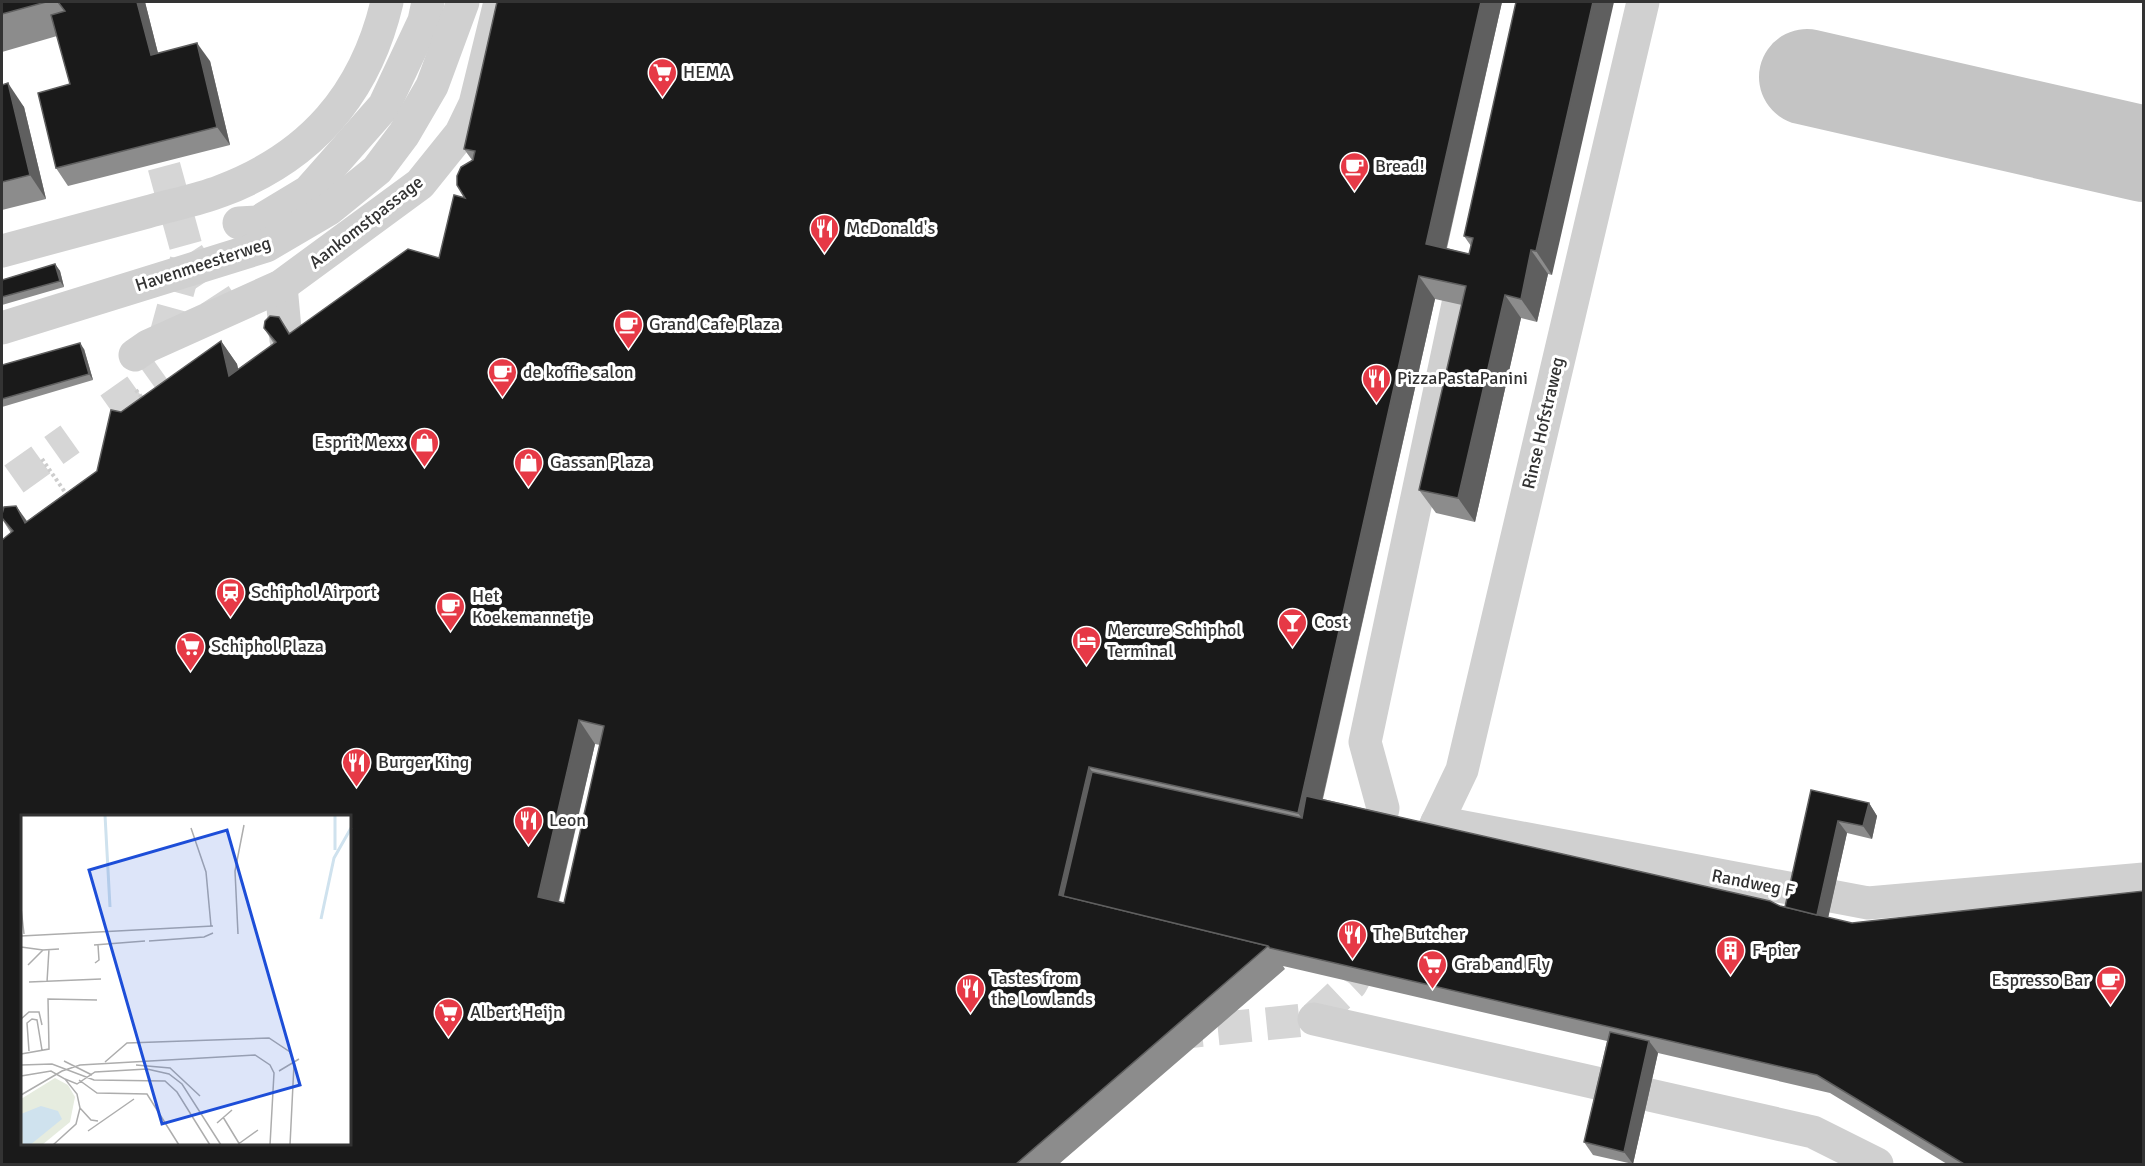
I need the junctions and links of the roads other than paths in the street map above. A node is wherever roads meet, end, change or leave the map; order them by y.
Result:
1 (387, 2) edge
2 (428, 2) edge
3 (463, 2) edge
4 (500, 2) edge
5 (1643, 2) edge
6 (239, 223) dead end
7 (2, 251) edge
8 (281, 286) junction
9 (1458, 304) edge
10 (2, 328) edge
11 (286, 340) edge
12 (135, 355) tunnel mouth
13 (1379, 828) edge
14 (1433, 831) joint
15 (2144, 879) edge
16 (1314, 1019) dead end
17 (1877, 1164) edge

1 - 7 street
2 - 6 street
3 - 10 street, Havenmeesterweg
4 - 8 street, Aankomstpassage
5 - 14 street, Rinse Hofstraweg
8 - 11 street
8 - 12 street, Aankomstpassage
9 - 13 street
14 - 15 street, Randweg F
16 - 17 street

